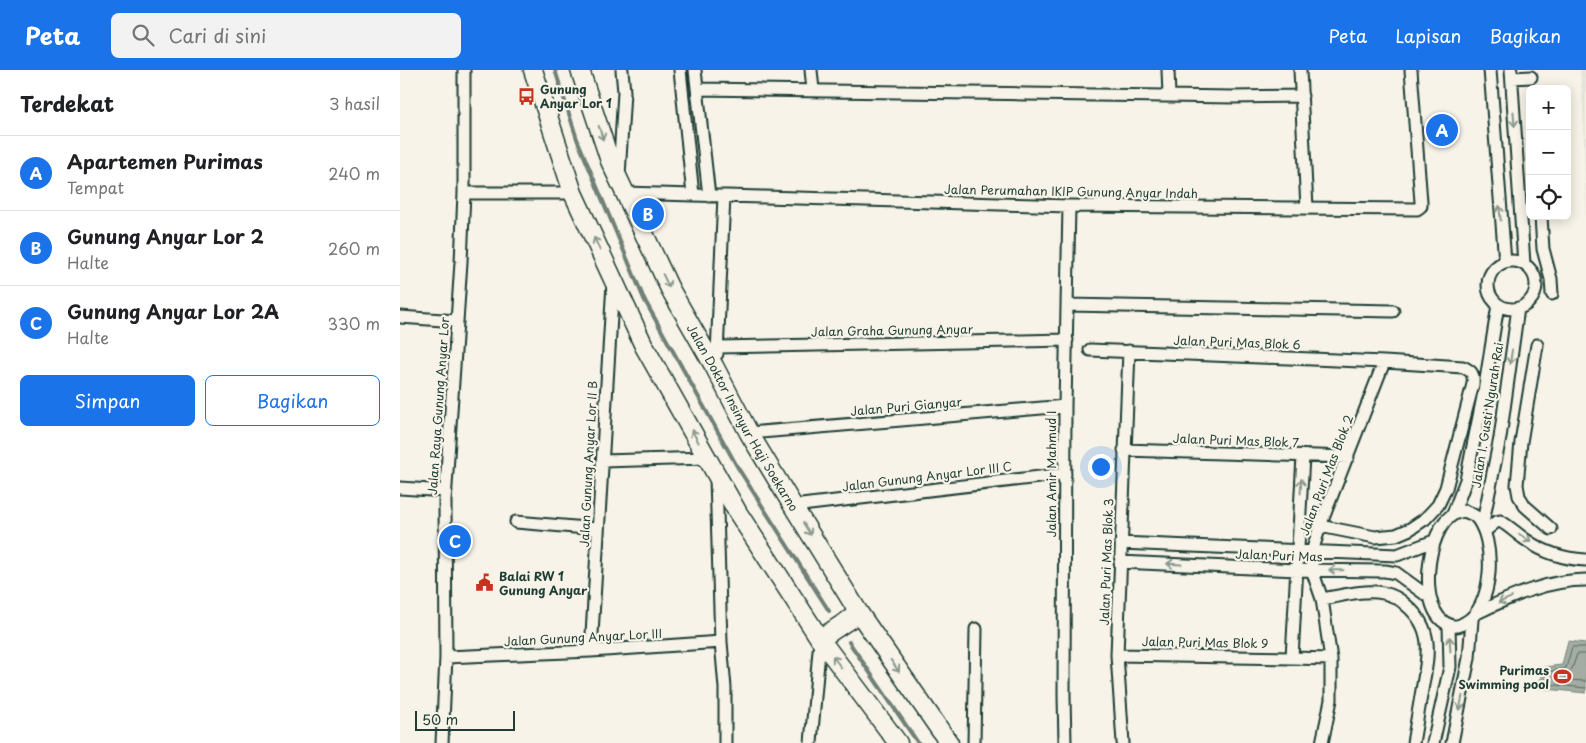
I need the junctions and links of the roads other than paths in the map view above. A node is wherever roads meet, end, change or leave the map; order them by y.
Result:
1 (464, 70) edge
2 (533, 70) edge
3 (580, 70) edge
4 (622, 70) edge
5 (680, 70) edge
6 (695, 70) edge
7 (811, 70) edge
8 (1168, 70) edge
9 (1300, 70) edge
10 (1411, 70) edge
11 (1490, 70) edge
12 (1511, 74) edge
13 (1532, 79) edge
14 (697, 89) junction
15 (813, 90) junction
16 (1169, 96) junction
17 (1302, 96) junction
18 (1525, 171) edge
19 (622, 188) junction
20 (464, 193) junction
21 (573, 193) junction
22 (694, 195) junction
23 (709, 196) junction
24 (724, 196) junction
25 (1069, 206) junction
26 (1307, 208) junction
27 (1541, 220) edge
28 (1505, 262) junction
29 (1524, 264) junction
30 (613, 279) junction
31 (1552, 294) dead end
32 (1068, 305) junction
33 (1498, 305) junction
34 (1518, 308) junction
35 (1393, 311) dead end
36 (400, 317) edge
37 (458, 320) junction
38 (1067, 340) junction
39 (1537, 345) dead end
40 (718, 347) junction
41 (1090, 350) dead end
42 (1129, 351) junction
43 (1384, 362) junction
44 (714, 366) junction
45 (1065, 406) junction
46 (749, 433) junction
47 (1500, 438) junction
48 (1521, 442) junction
49 (1124, 450) junction
50 (1303, 456) junction
51 (1348, 457) junction
52 (707, 458) junction
53 (602, 461) junction
54 (716, 474) junction
55 (1065, 474) junction
56 (400, 488) edge
57 (446, 491) junction
58 (793, 506) junction
59 (738, 513) junction
60 (1453, 514) junction
61 (716, 515) junction
62 (516, 522) dead end
63 (1320, 526) junction
64 (598, 529) junction
65 (1483, 529) junction
66 (1551, 529) dead end
67 (1434, 541) junction
68 (1121, 543) junction
69 (1298, 551) junction
70 (1312, 552) junction
71 (1362, 554) junction
72 (1397, 556) junction
73 (1586, 560) edge
74 (1120, 562) junction
75 (1297, 570) junction
76 (1312, 570) junction
77 (1362, 571) junction
78 (1396, 572) junction
79 (1586, 580) edge
80 (1429, 597) junction
81 (1322, 599) junction
82 (859, 613) junction
83 (1475, 616) junction
84 (1449, 625) junction
85 (976, 629) dead end
86 (820, 639) junction
87 (721, 642) junction
88 (591, 651) junction
89 (1117, 654) junction
90 (446, 657) junction
91 (1292, 658) junction
92 (1331, 658) junction
93 (442, 743) edge
94 (725, 743) edge
95 (811, 743) edge
96 (898, 743) edge
97 (949, 743) edge
98 (974, 743) edge
99 (1065, 743) edge
100 (1123, 743) edge
101 (1322, 743) edge
102 (1413, 743) edge
103 (1433, 743) edge
104 (1452, 743) edge

1 - 20 street, Jalan Raya Gunung Anyar Lor
2 - 21 main road
3 -> 19 main road, Jalan Doktor Insinyur Haji Soekarno
4 - 19 street
5 - 22 street
6 - 14 street
7 - 15 street
8 - 16 street
9 - 17 street
10 - 26 street, Jalan Perumahan IKIP Gunung Anyar Indah
28 -> 11 street
12 - 13 street
12 -> 18 street
14 - 15 street
14 - 23 street
15 - 16 street
16 - 17 street
17 - 26 street
18 - 29 street
19 - 22 street, Jalan Perumahan IKIP Gunung Anyar Indah
19 -> 44 main road, Jalan Doktor Insinyur Haji Soekarno
20 - 21 street
20 - 37 street, Jalan Raya Gunung Anyar Lor
30 -> 21 main road
22 - 23 street, Jalan Perumahan IKIP Gunung Anyar Indah
23 - 24 street, Jalan Perumahan IKIP Gunung Anyar Indah
24 - 25 street, Jalan Perumahan IKIP Gunung Anyar Indah
24 - 40 street
25 - 26 street, Jalan Perumahan IKIP Gunung Anyar Indah
25 - 32 street, Jalan Amir Mahmud I
27 - 31 street
28 - 29 street
28 - 33 street
29 - 34 street
52 -> 30 main road
30 - 53 street, Jalan Gunung Anyar Lor II B
32 - 35 street
32 - 38 street, Jalan Amir Mahmud I
33 - 34 street
33 - 60 street, Jalan I. Gusti Ngurah Rai
34 -> 47 street, Jalan I. Gusti Ngurah Rai
36 - 37 street
37 - 57 street, Jalan Raya Gunung Anyar Lor
38 - 40 street, Jalan Graha Gunung Anyar
38 - 45 street, Jalan Amir Mahmud I
39 - 48 street
40 - 44 street
41 - 42 street, Jalan Puri Mas Blok 6
42 - 43 street, Jalan Puri Mas Blok 6
42 - 49 street, Jalan Puri Mas Blok 3
43 - 51 street, Jalan Puri Mas Blok 2
43 - 63 street, Jalan Puri Mas Blok 6
44 - 46 main road, Jalan Doktor Insinyur Haji Soekarno
45 - 46 street, Jalan Puri Gianyar
45 - 55 street, Jalan Amir Mahmud I
46 - 58 main road, Jalan Doktor Insinyur Haji Soekarno
47 - 48 street
47 - 65 street, Jalan I. Gusti Ngurah Rai
48 - 66 street
49 - 50 street, Jalan Puri Mas Blok 7
49 - 68 street, Jalan Puri Mas Blok 3
50 - 51 street, Jalan Puri Mas Blok 7
69 -> 50 street
51 - 63 street, Jalan Puri Mas Blok 2
52 - 53 street
52 - 54 main road
53 - 64 street, Jalan Gunung Anyar Lor II B
54 - 59 main road
54 - 61 street
55 - 58 street, Jalan Gunung Anyar Lor III C
55 - 99 street, Jalan Amir Mahmud I
56 - 57 street
57 - 90 street, Jalan Raya Gunung Anyar Lor
58 -> 82 main road, Jalan Doktor Insinyur Haji Soekarno
59 - 61 street
59 - 86 main road
60 - 65 street
60 - 67 street, Jalan I. Gusti Ngurah Rai
61 - 87 street
62 - 64 street
63 - 70 street, Jalan Puri Mas Blok 2
64 - 88 street, Jalan Gunung Anyar Lor II B
65 -> 73 street
65 - 83 street, Jalan I. Gusti Ngurah Rai
67 - 72 street, Jalan Puri Mas
67 - 80 street
68 - 69 street, Jalan Puri Mas
68 - 74 street, Jalan Puri Mas Blok 3
69 - 70 street, Jalan Puri Mas
69 - 75 street
70 - 71 street, Jalan Puri Mas
70 - 76 street, Jalan Puri Mas Blok 2
71 - 72 street, Jalan Puri Mas
71 - 77 street
72 - 78 street
75 -> 74 street, Jalan Puri Mas
74 - 89 street, Jalan Puri Mas Blok 3
75 - 76 street, Jalan Puri Mas
75 - 91 street
77 -> 76 street, Jalan Puri Mas
76 - 81 street, Jalan Puri Mas Blok 2
77 - 78 street, Jalan Puri Mas
78 - 80 street
79 -> 83 street
80 - 84 street
81 - 92 street, Jalan Puri Mas Blok 2
81 - 102 street
82 - 86 main road
82 -> 97 main road, Jalan Doktor Insinyur Haji Soekarno
83 - 84 street
83 -> 104 street
103 -> 84 street
85 - 98 street
86 - 95 street
96 -> 86 main road
87 - 88 street, Jalan Gunung Anyar Lor III
87 - 94 street
88 - 90 street, Jalan Gunung Anyar Lor III
89 - 91 street, Jalan Puri Mas Blok 9
89 - 100 street, Jalan Puri Mas Blok 3
90 - 93 street, Jalan Raya Gunung Anyar Lor
91 - 92 street, Jalan Puri Mas Blok 9
92 - 101 street, Jalan Puri Mas Blok 2

